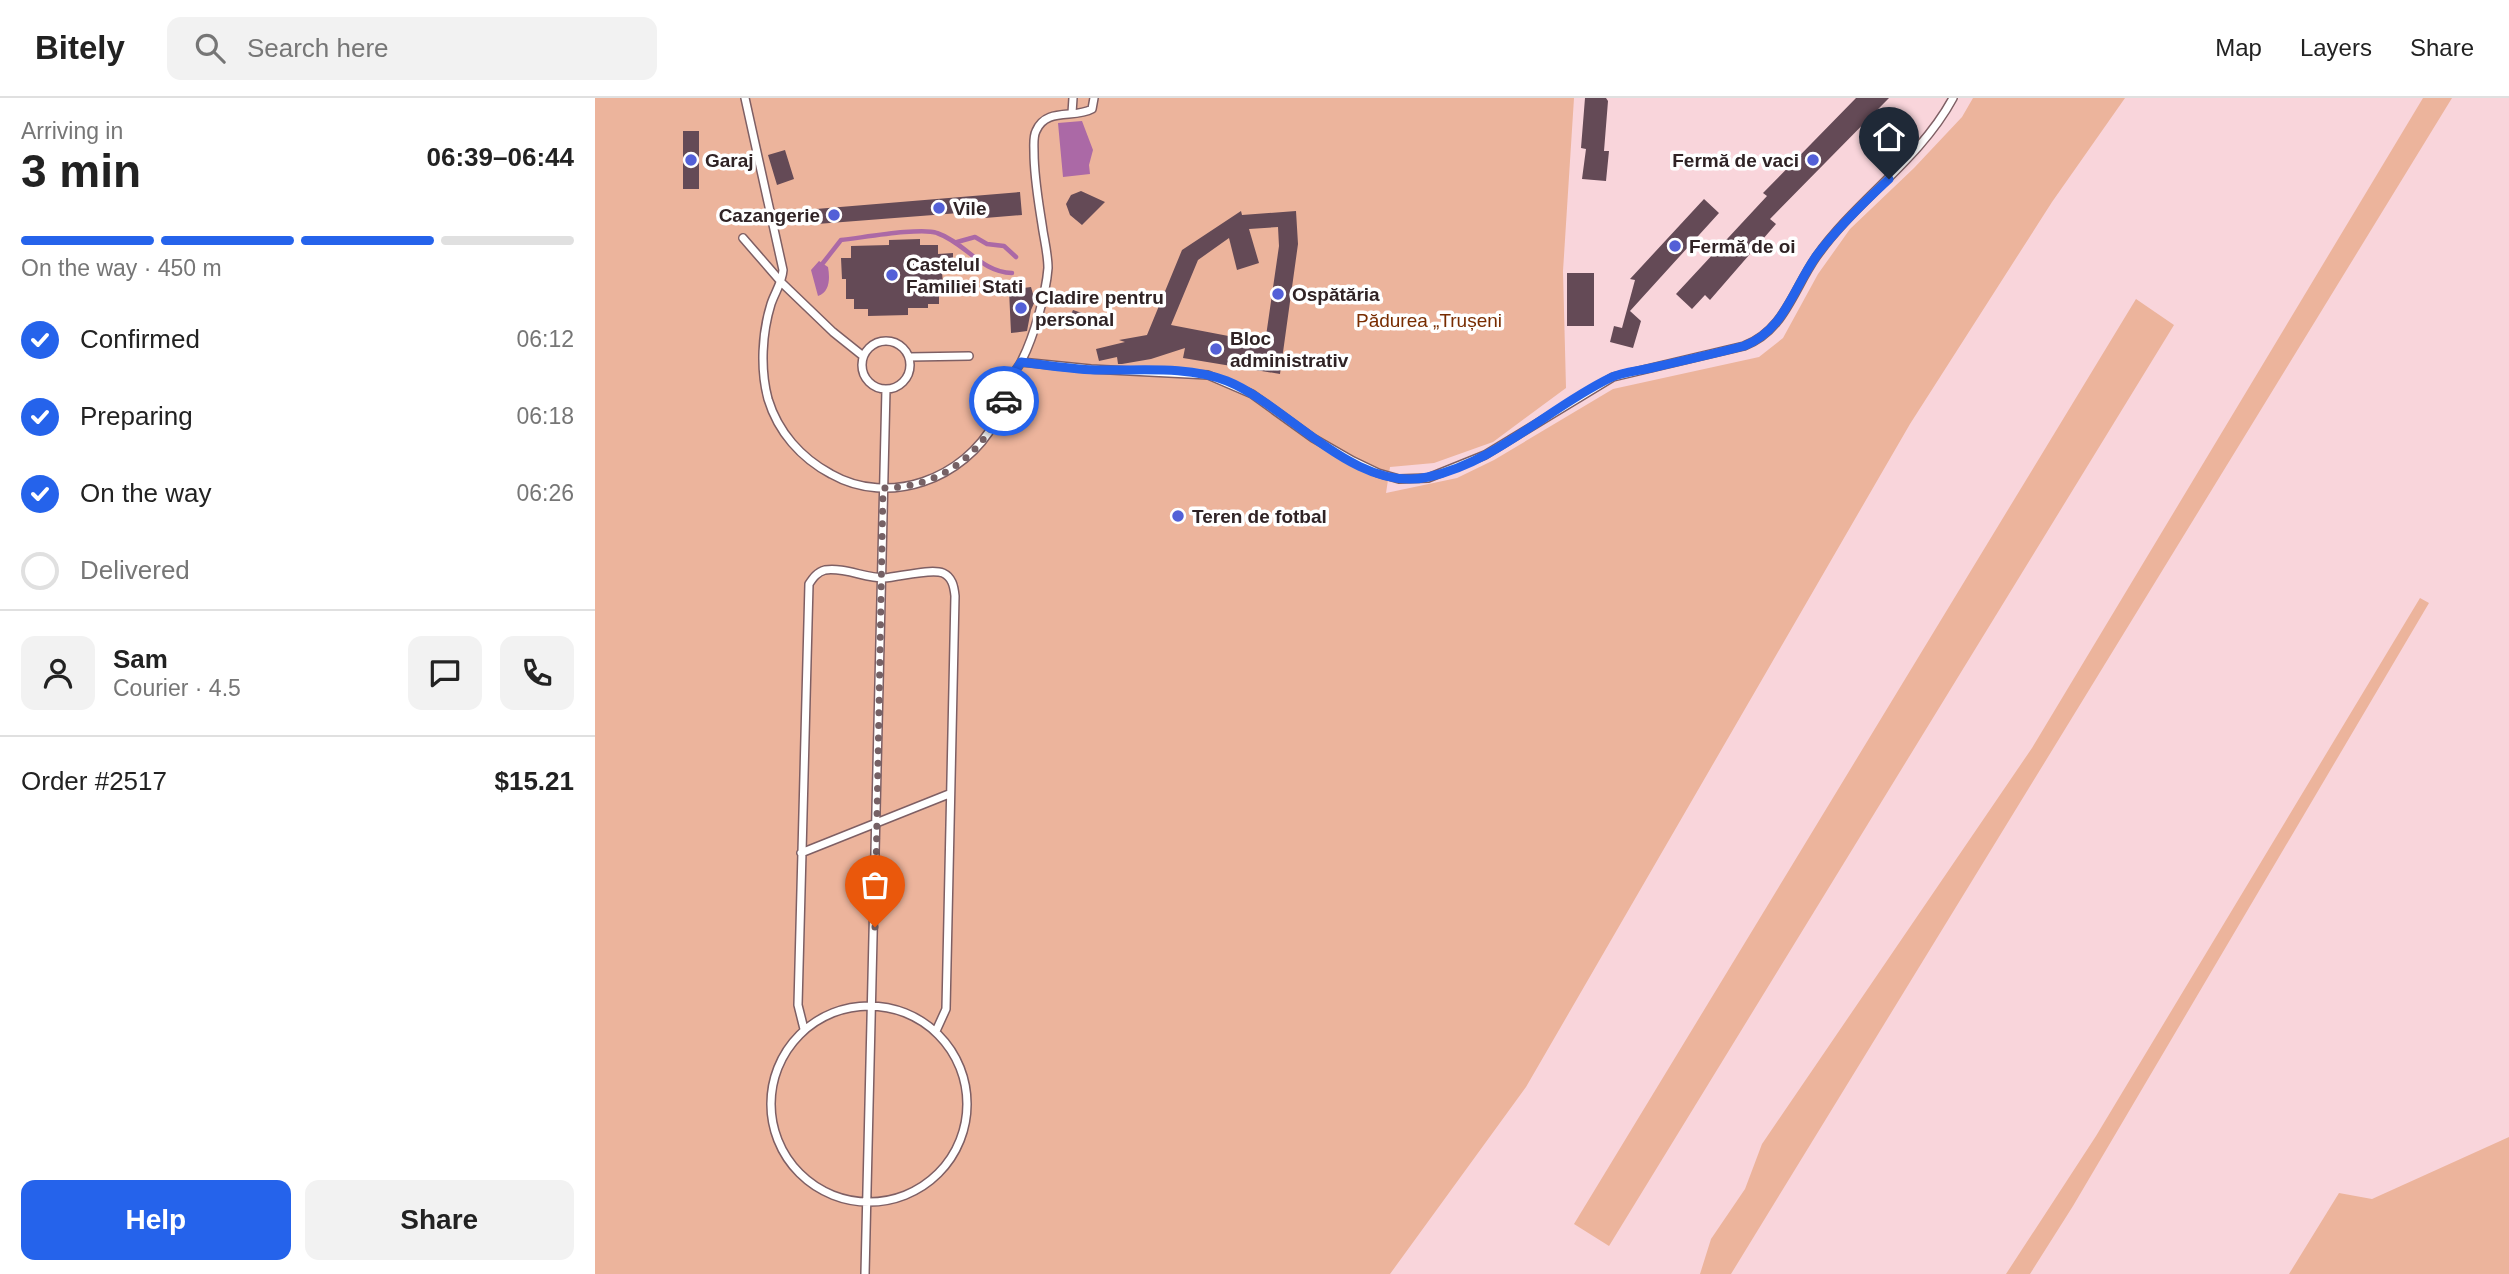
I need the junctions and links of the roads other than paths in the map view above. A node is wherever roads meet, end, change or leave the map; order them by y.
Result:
1 (745, 98) edge
2 (1073, 98) edge
3 (1094, 98) edge
4 (1953, 98) edge
5 (1072, 113) junction
6 (743, 238) dead end
7 (782, 283) junction
8 (863, 356) junction
9 (969, 356) dead end
10 (909, 357) junction
11 (1021, 362) junction
12 (886, 389) junction
13 (883, 488) junction
14 (881, 578) junction
15 (949, 794) junction
16 (877, 823) junction
17 (801, 853) junction
18 (873, 1005) junction
19 (804, 1029) junction
20 (936, 1031) junction
21 (868, 1202) junction
22 (865, 1274) edge

1 - 7 lane
2 - 5 lane
3 - 5 lane
4 - 11 lane
5 - 11 lane
6 - 7 lane
7 - 8 lane
7 - 13 lane
8 - 10 lane
8 - 12 lane
9 - 10 lane
10 - 12 lane
11 - 13 lane
12 - 13 lane
13 - 14 lane
14 - 15 lane
14 - 16 lane
14 - 17 lane
15 - 16 lane
15 - 20 lane
16 - 17 lane
16 - 18 lane
17 - 19 lane
18 - 19 lane
18 - 20 lane
18 - 21 lane
19 - 21 lane
20 - 21 lane
21 - 22 lane

